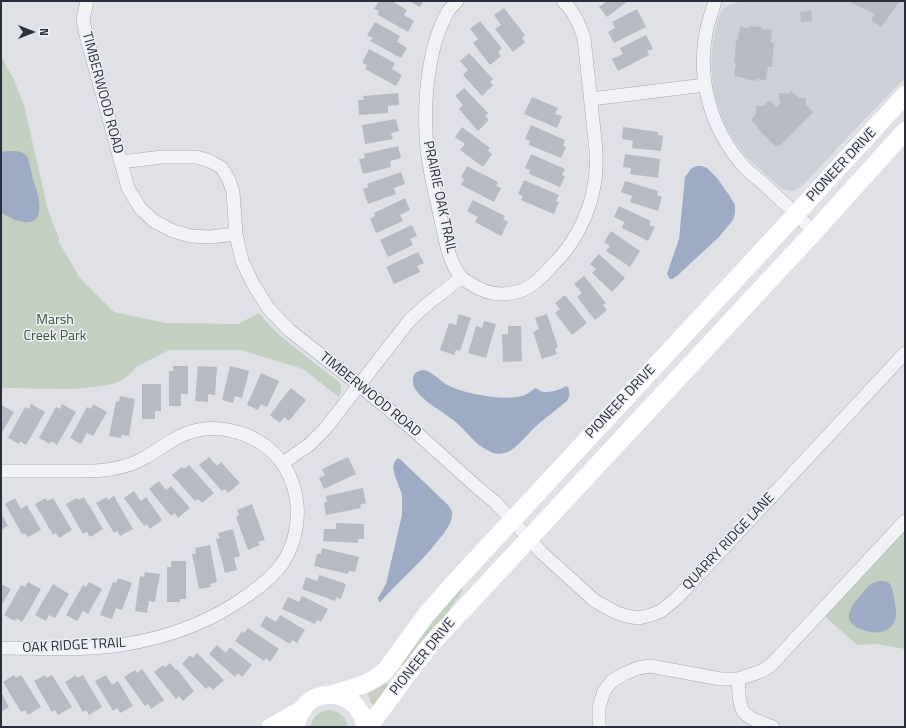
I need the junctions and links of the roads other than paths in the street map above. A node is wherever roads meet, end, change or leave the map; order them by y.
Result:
1 (457, 1) edge
2 (563, 1) edge
3 (715, 1) edge
4 (84, 2) edge
5 (705, 85) junction
6 (905, 95) edge
7 (591, 99) junction
8 (905, 132) edge
9 (121, 162) junction
10 (796, 214) junction
11 (814, 232) junction
12 (236, 234) junction
13 (461, 278) junction
14 (905, 353) edge
15 (359, 385) junction
16 (283, 463) junction
17 (1, 471) edge
18 (512, 520) junction
19 (905, 520) edge
20 (529, 539) junction
21 (1, 648) edge
22 (738, 679) junction
23 (331, 694) junction
24 (303, 708) junction
25 (272, 727) edge
26 (296, 727) edge
27 (364, 727) edge
28 (368, 727) edge
29 (599, 727) edge
30 (773, 727) edge

1 - 13 street, PRAIRIE OAK TRAIL
2 - 7 street, PRAIRIE OAK TRAIL
3 - 5 street
4 - 9 street, TIMBERWOOD ROAD
5 - 7 street
5 - 10 street
6 - 10 street, PIONEER DRIVE
7 - 13 street, PRAIRIE OAK TRAIL
8 - 11 street, PIONEER DRIVE
9 - 12 street, TIMBERWOOD ROAD
9 - 12 street, TIMBERWOOD ROAD
10 - 11 street
10 - 18 street, PIONEER DRIVE
11 - 20 street, PIONEER DRIVE
12 - 15 street, TIMBERWOOD ROAD
13 - 15 street
14 - 20 street, QUARRY RIDGE LANE
15 - 16 street
15 - 18 street, TIMBERWOOD ROAD
16 - 17 street, OAK RIDGE TRAIL
16 - 21 street, OAK RIDGE TRAIL
18 - 20 street, TIMBERWOOD ROAD
18 - 23 street, PIONEER DRIVE
19 - 22 street
20 - 28 street, PIONEER DRIVE
22 - 29 street
22 - 30 street
23 - 24 street, PIONEER DRIVE
23 - 27 street
24 - 25 street
24 - 26 street

